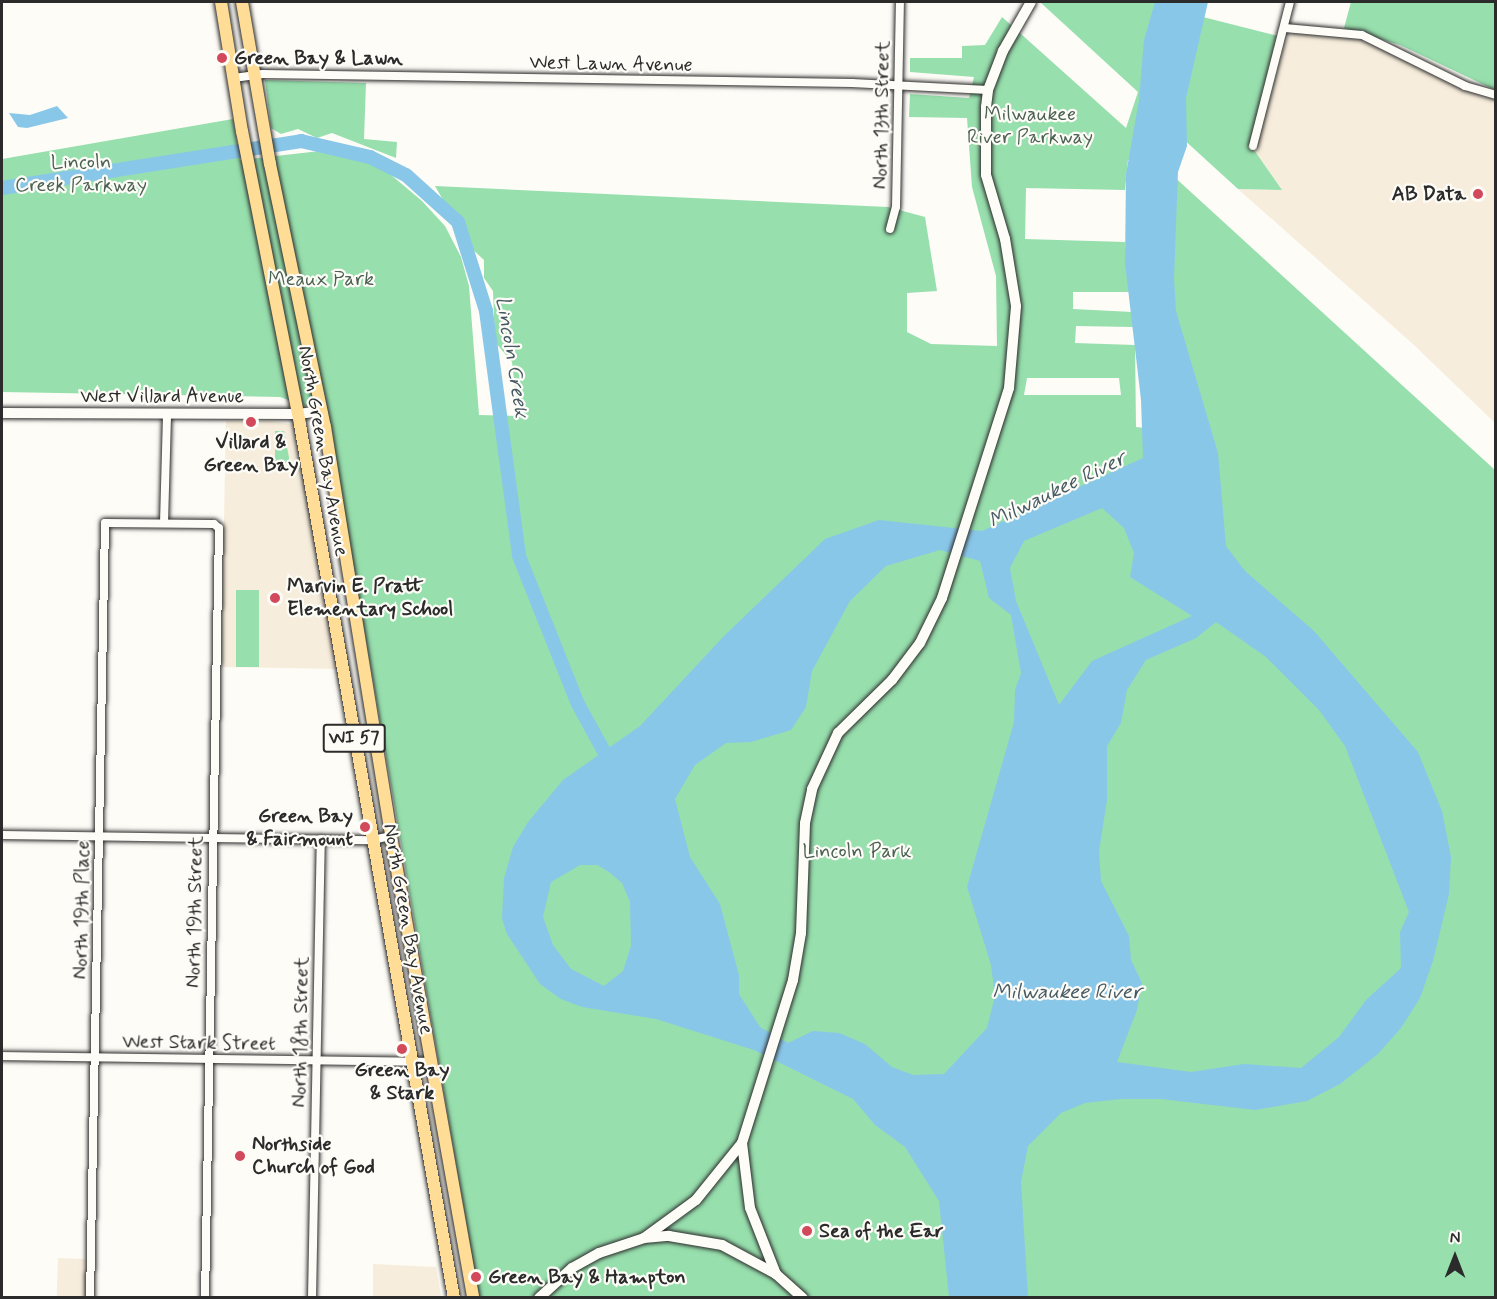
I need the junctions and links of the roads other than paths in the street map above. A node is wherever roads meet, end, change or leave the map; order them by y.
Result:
1 (221, 2) edge
2 (242, 2) edge
3 (900, 2) edge
4 (1031, 2) edge
5 (1290, 2) edge
6 (1285, 28) junction
7 (256, 74) junction
8 (234, 78) junction
9 (899, 84) junction
10 (988, 90) junction
11 (1496, 95) edge
12 (238, 106) junction
13 (263, 125) junction
14 (1253, 146) dead end
15 (890, 229) dead end
16 (322, 411) junction
17 (2, 412) edge
18 (167, 414) junction
19 (298, 414) junction
20 (164, 524) junction
21 (2, 835) edge
22 (100, 836) junction
23 (391, 836) junction
24 (213, 837) junction
25 (321, 839) junction
26 (372, 840) junction
27 (2, 1056) edge
28 (95, 1058) junction
29 (208, 1059) junction
30 (318, 1061) junction
31 (412, 1062) junction
32 (431, 1062) junction
33 (742, 1143) junction
34 (644, 1238) junction
35 (776, 1274) junction
36 (90, 1298) edge
37 (205, 1298) edge
38 (312, 1298) edge
39 (454, 1298) edge
40 (473, 1298) edge
41 (539, 1298) edge
42 (803, 1298) edge

1 - 8 main road, North Green Bay Avenue / WI 57
2 - 7 main road, North Green Bay Avenue / WI 57
3 - 9 street, North 13th Street
4 - 10 street
5 - 6 street
6 - 11 street
6 - 14 street
7 - 8 street, West Lawn Avenue
7 - 9 street, West Lawn Avenue
7 - 13 main road, North Green Bay Avenue / WI 57
8 - 12 main road, North Green Bay Avenue / WI 57
9 - 10 street, West Lawn Avenue
9 - 15 street, North 13th Street
10 - 33 street
12 - 13 main road
12 - 19 main road, North Green Bay Avenue / WI 57
13 - 16 main road, North Green Bay Avenue / WI 57
16 - 19 street, West Villard Avenue
16 - 23 main road, North Green Bay Avenue / WI 57
17 - 18 street, West Villard Avenue
18 - 19 street, West Villard Avenue
18 - 20 street
19 - 26 main road, North Green Bay Avenue / WI 57
20 - 22 street, North 19th Place
20 - 24 street, North 19th Street
21 - 22 street
22 - 24 street
22 - 28 street, North 19th Place
23 - 26 street
23 - 32 main road, North Green Bay Avenue / WI 57
24 - 25 street
24 - 29 street, North 19th Street
25 - 26 street
25 - 30 street, North 18th Street
26 - 31 main road, North Green Bay Avenue / WI 57
27 - 28 street, West Stark Street
28 - 29 street, West Stark Street
28 - 36 street, North 19th Place
29 - 30 street, West Stark Street
29 - 37 street, North 19th Street
30 - 31 street, West Stark Street
30 - 38 street, North 18th Street
31 - 32 street, West Stark Street
31 - 39 main road, North Green Bay Avenue / WI 57
32 - 40 main road, North Green Bay Avenue / WI 57
33 - 34 street
33 - 35 street
34 - 35 street
34 - 41 street
35 - 42 street

